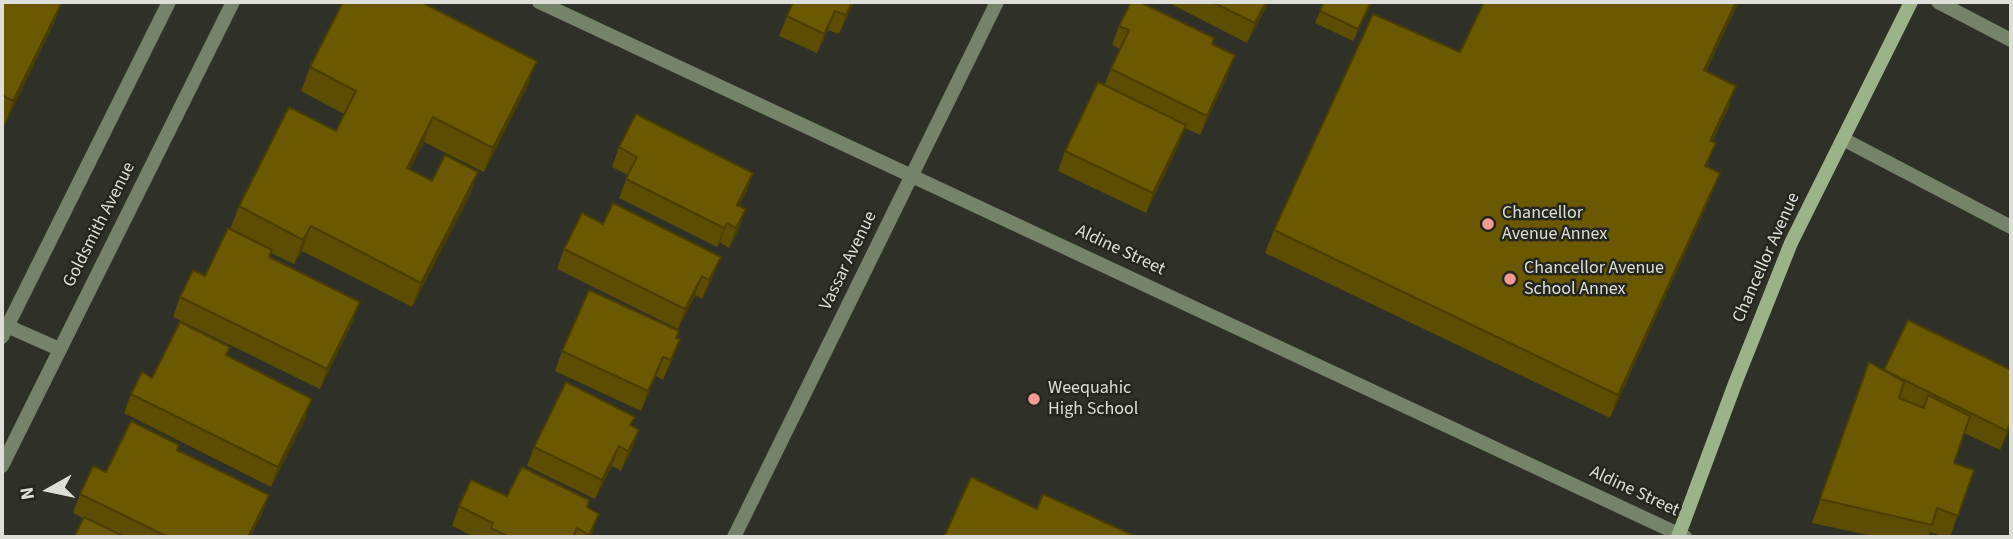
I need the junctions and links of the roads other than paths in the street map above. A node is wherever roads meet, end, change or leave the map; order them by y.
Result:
1 (169, 2) edge
2 (233, 2) edge
3 (539, 2) edge
4 (997, 2) edge
5 (1911, 2) edge
6 (1938, 2) edge
7 (2011, 40) edge
8 (1843, 139) junction
9 (913, 175) junction
10 (2011, 227) edge
11 (4, 332) edge
12 (59, 349) junction
13 (2, 466) edge
14 (1681, 536) edge
15 (734, 537) edge

1 - 11 street
2 - 12 street, Goldsmith Avenue
3 - 9 street, Aldine Street
4 - 9 street, Vassar Avenue
5 - 8 main road, Chancellor Avenue
6 - 7 street
8 - 10 street
8 - 14 main road, Chancellor Avenue
9 - 14 street, Aldine Street
9 - 15 street, Vassar Avenue
11 - 12 street
12 - 13 street, Goldsmith Avenue

